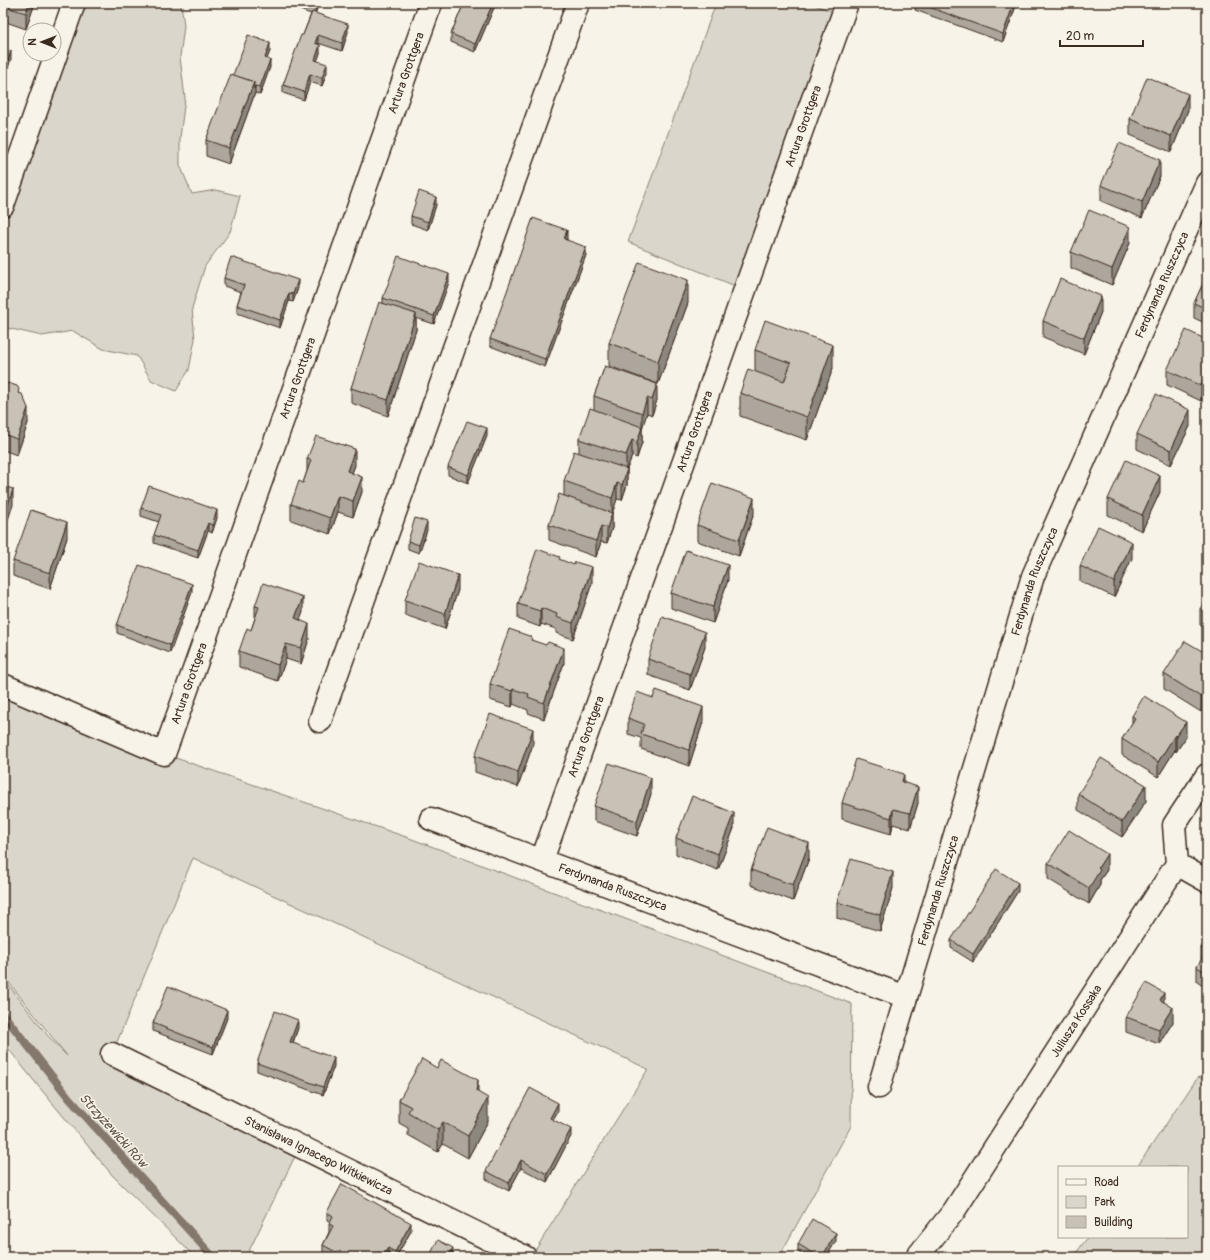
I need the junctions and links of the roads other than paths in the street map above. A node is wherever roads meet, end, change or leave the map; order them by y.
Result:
1 (74, 3) edge
2 (431, 3) edge
3 (578, 3) edge
4 (847, 3) edge
5 (1207, 183) edge
6 (3, 206) edge
7 (3, 684) edge
8 (320, 721) dead end
9 (1207, 775) edge
10 (431, 819) dead end
11 (542, 860) junction
12 (1177, 864) junction
13 (1207, 881) edge
14 (906, 997) junction
15 (112, 1054) dead end
16 (879, 1088) dead end
17 (524, 1257) edge
18 (916, 1257) edge

1 - 6 street
2 - 7 street, Artura Grottgera
3 - 8 street
4 - 11 street, Artura Grottgera
5 - 14 street, Ferdynanda Ruszczyca
9 - 12 street
10 - 11 street, Ferdynanda Ruszczyca
11 - 14 street, Ferdynanda Ruszczyca
12 - 13 street
12 - 18 street, Juliusza Kossaka
14 - 16 street, Ferdynanda Ruszczyca
15 - 17 street, Stanisława Ignacego Witkiewicza

